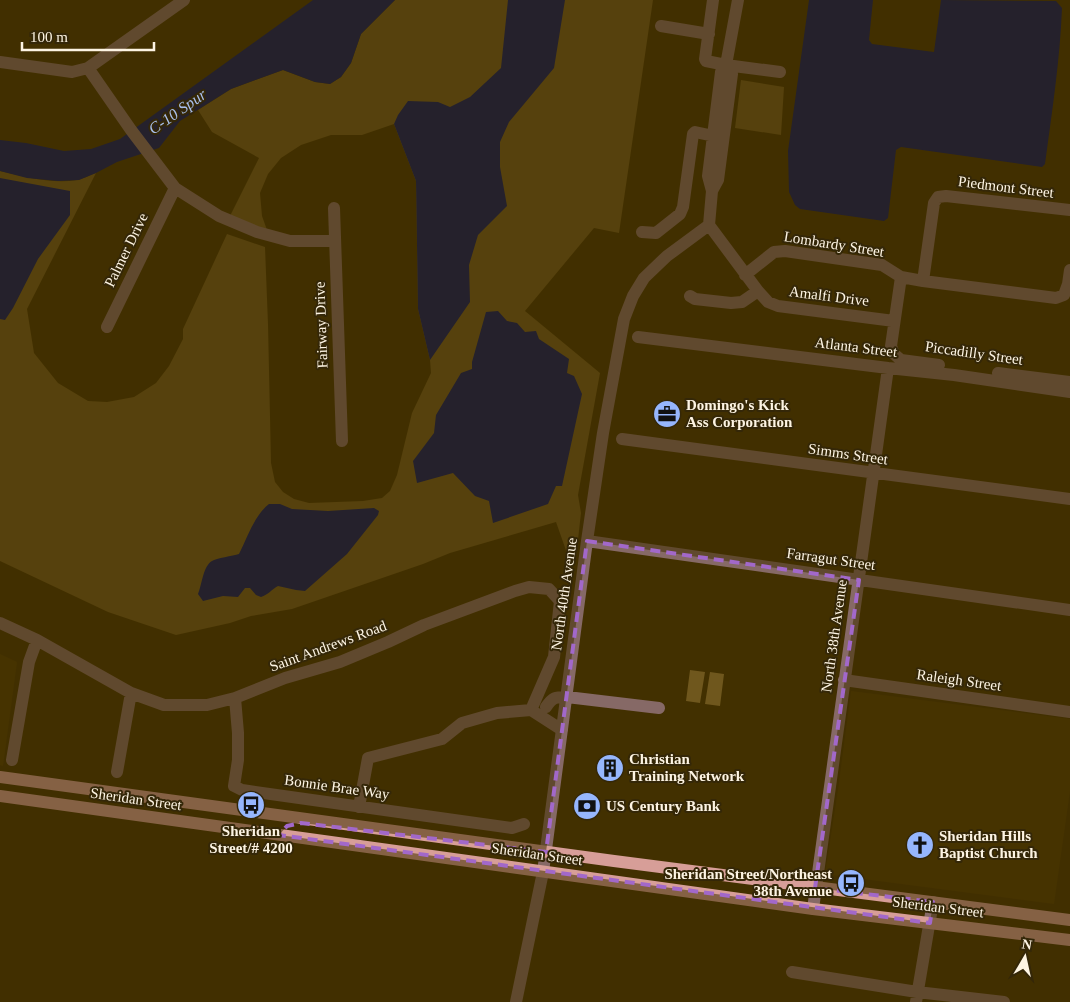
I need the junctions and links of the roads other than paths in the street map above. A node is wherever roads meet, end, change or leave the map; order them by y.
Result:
1 (184, 0) edge
2 (713, 0) edge
3 (738, 0) edge
4 (661, 26) dead end
5 (709, 34) junction
6 (0, 62) edge
7 (726, 65) junction
8 (88, 68) junction
9 (780, 72) dead end
10 (718, 137) junction
11 (174, 188) junction
12 (334, 208) dead end
13 (1070, 210) edge
14 (709, 225) junction
15 (642, 232) dead end
16 (335, 241) junction
17 (1070, 270) edge
18 (745, 275) junction
19 (901, 277) junction
20 (923, 281) junction
21 (758, 291) junction
22 (690, 296) dead end
23 (894, 321) junction
24 (107, 327) dead end
25 (638, 337) dead end
26 (888, 368) junction
27 (1070, 382) edge
28 (1070, 392) edge
29 (622, 440) dead end
30 (342, 441) dead end
31 (873, 474) junction
32 (1070, 500) edge
33 (587, 541) junction
34 (859, 580) junction
35 (1070, 610) edge
36 (0, 623) edge
37 (37, 640) junction
38 (844, 680) junction
39 (131, 693) junction
40 (537, 697) junction
41 (567, 697) junction
42 (235, 698) junction
43 (546, 707) junction
44 (659, 708) dead end
45 (531, 710) junction
46 (1070, 712) edge
47 (563, 726) junction
48 (12, 760) dead end
49 (116, 772) dead end
50 (2, 778) edge
51 (0, 796) edge
52 (359, 807) junction
53 (524, 824) dead end
54 (396, 831) junction
55 (279, 835) junction
56 (546, 852) junction
57 (543, 872) junction
58 (815, 888) junction
59 (933, 902) junction
60 (813, 909) junction
61 (1070, 920) edge
62 (930, 923) junction
63 (1070, 940) edge
64 (792, 972) dead end
65 (916, 997) edge
66 (516, 1002) edge
67 (1004, 1002) edge

1 - 8 street
2 - 5 street
3 - 7 street
4 - 5 street
5 - 7 street
6 - 8 street
7 - 9 street
7 - 10 street
8 - 11 street
10 - 14 street
10 - 15 street
11 - 16 street
11 - 24 street, Palmer Drive
12 - 16 street, Fairway Drive
13 - 20 street, Piedmont Street
14 - 18 street, Amalfi Drive
14 - 33 street, North 40th Avenue
16 - 30 street, Fairway Drive
17 - 20 street
18 - 19 street, Lombardy Street
18 - 21 street, Amalfi Drive
19 - 20 street, Lombardy Street
19 - 23 street, Piccadilly Street
21 - 22 street
21 - 23 street, Amalfi Drive
23 - 27 street, Piccadilly Street
25 - 26 street, Atlanta Street
26 - 28 street, Atlanta Street
26 - 31 street, North 38th Avenue
29 - 31 street, Simms Street
31 - 32 street, Simms Street
31 - 34 street, North 38th Avenue
33 - 34 street, Farragut Street
33 - 41 street, North 40th Avenue
34 - 35 street, Farragut Street
34 - 38 street, North 38th Avenue
36 - 37 street, Saint Andrews Road
37 - 39 street, Saint Andrews Road
37 - 48 street
38 - 46 street, Raleigh Street
38 - 58 street, North 38th Avenue
39 - 42 street, Saint Andrews Road
39 - 49 street
40 - 42 street, Saint Andrews Road
40 - 43 street
40 - 45 street, Saint Andrews Road
41 - 43 street
41 - 44 street
41 - 47 street, North 40th Avenue
42 - 52 street, Bonnie Brae Way
43 - 47 street
45 - 47 street
45 - 52 street
47 - 56 street, North 40th Avenue
50 - 54 main road, Sheridan Street
51 - 55 main road, Sheridan Street
52 - 53 street, Bonnie Brae Way
54 - 55 main road
54 - 56 main road, Sheridan Street
55 - 57 main road, Sheridan Street
56 - 57 street, North 40th Avenue
56 - 58 main road, Sheridan Street
57 - 60 main road, Sheridan Street
57 - 66 street, North 40th Avenue
58 - 59 main road, Sheridan Street
58 - 60 street, North 38th Avenue
59 - 61 main road, Sheridan Street
59 - 62 street
60 - 62 main road, Sheridan Street
62 - 63 main road, Sheridan Street
62 - 65 street
64 - 65 street
65 - 67 street

